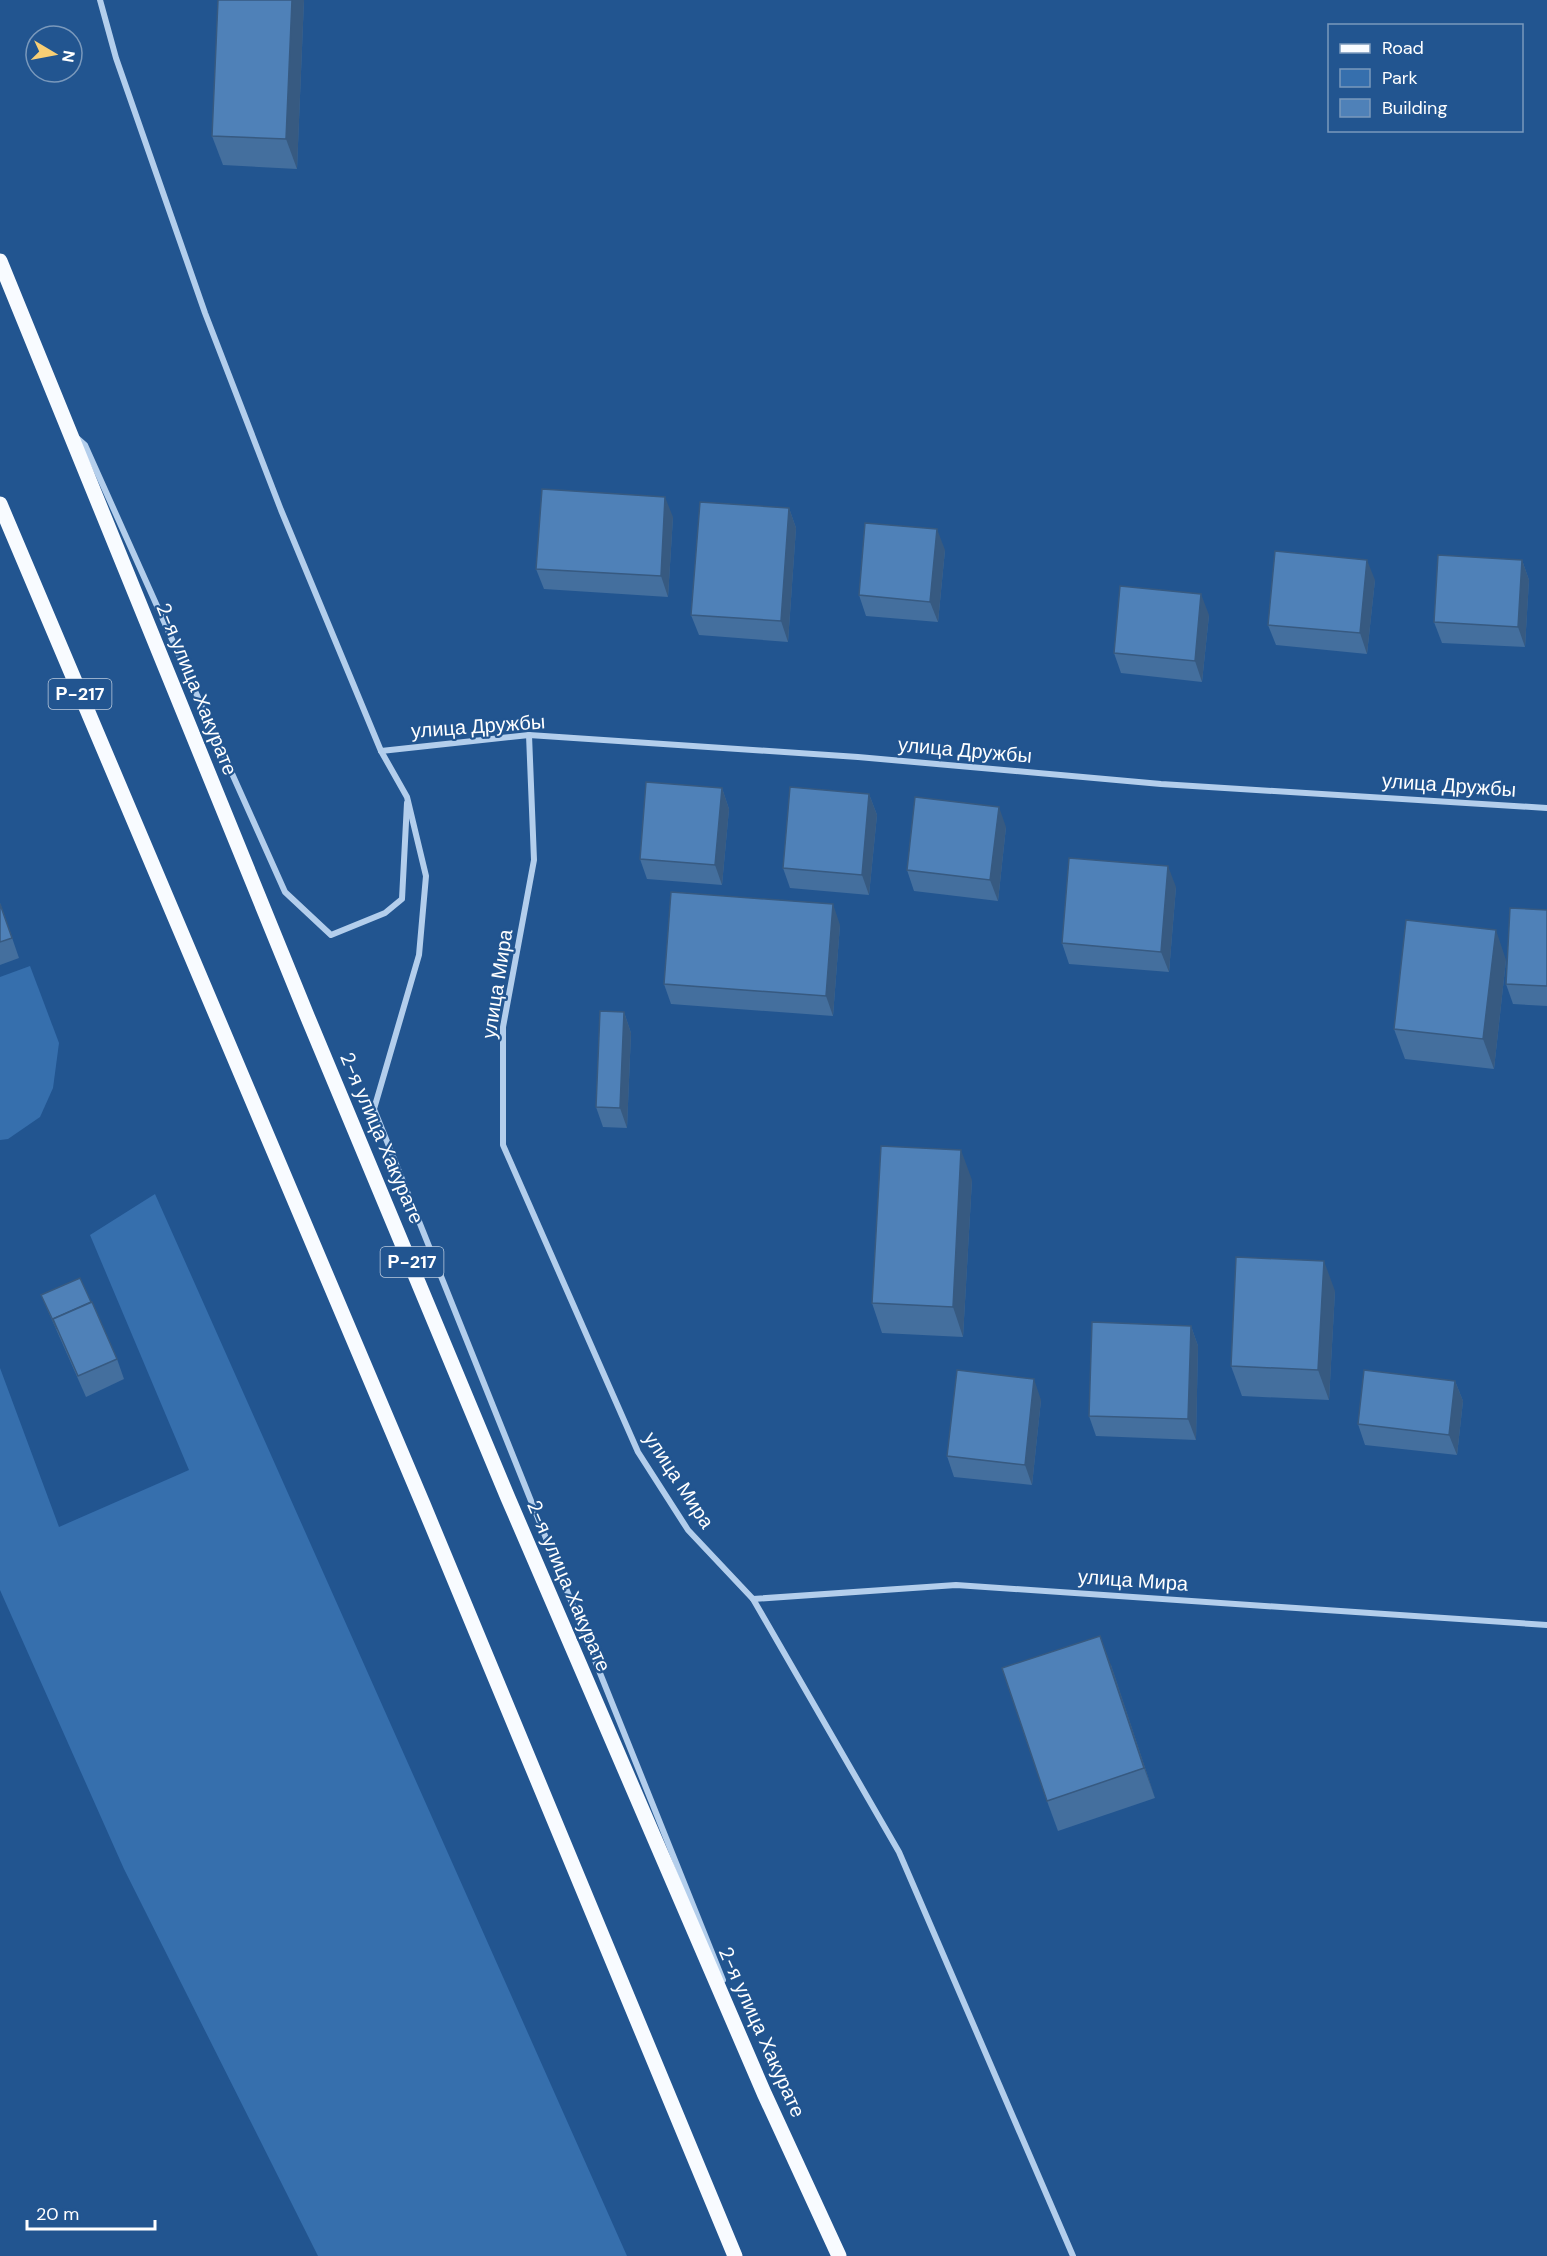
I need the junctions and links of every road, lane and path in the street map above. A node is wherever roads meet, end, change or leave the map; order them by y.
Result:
1 (100, 0) edge
2 (0, 261) edge
3 (69, 431) junction
4 (0, 504) edge
5 (530, 735) junction
6 (381, 750) junction
7 (407, 796) junction
8 (1547, 808) edge
9 (753, 1599) junction
10 (1547, 1625) edge
11 (764, 2093) junction
12 (735, 2256) edge
13 (839, 2256) edge
14 (1072, 2256) edge

1 - 6 street
2 - 3 main road, 2-я улица Хакурате / Р-217
3 - 7 street
3 - 11 main road, 2-я улица Хакурате / Р-217
4 - 12 main road, Р-217
5 - 6 street, улица Дружбы
5 - 8 street, улица Дружбы
5 - 9 street, улица Мира
6 - 7 street
7 - 11 street
9 - 10 street, улица Мира
9 - 14 street
11 - 13 main road, 2-я улица Хакурате / Р-217

